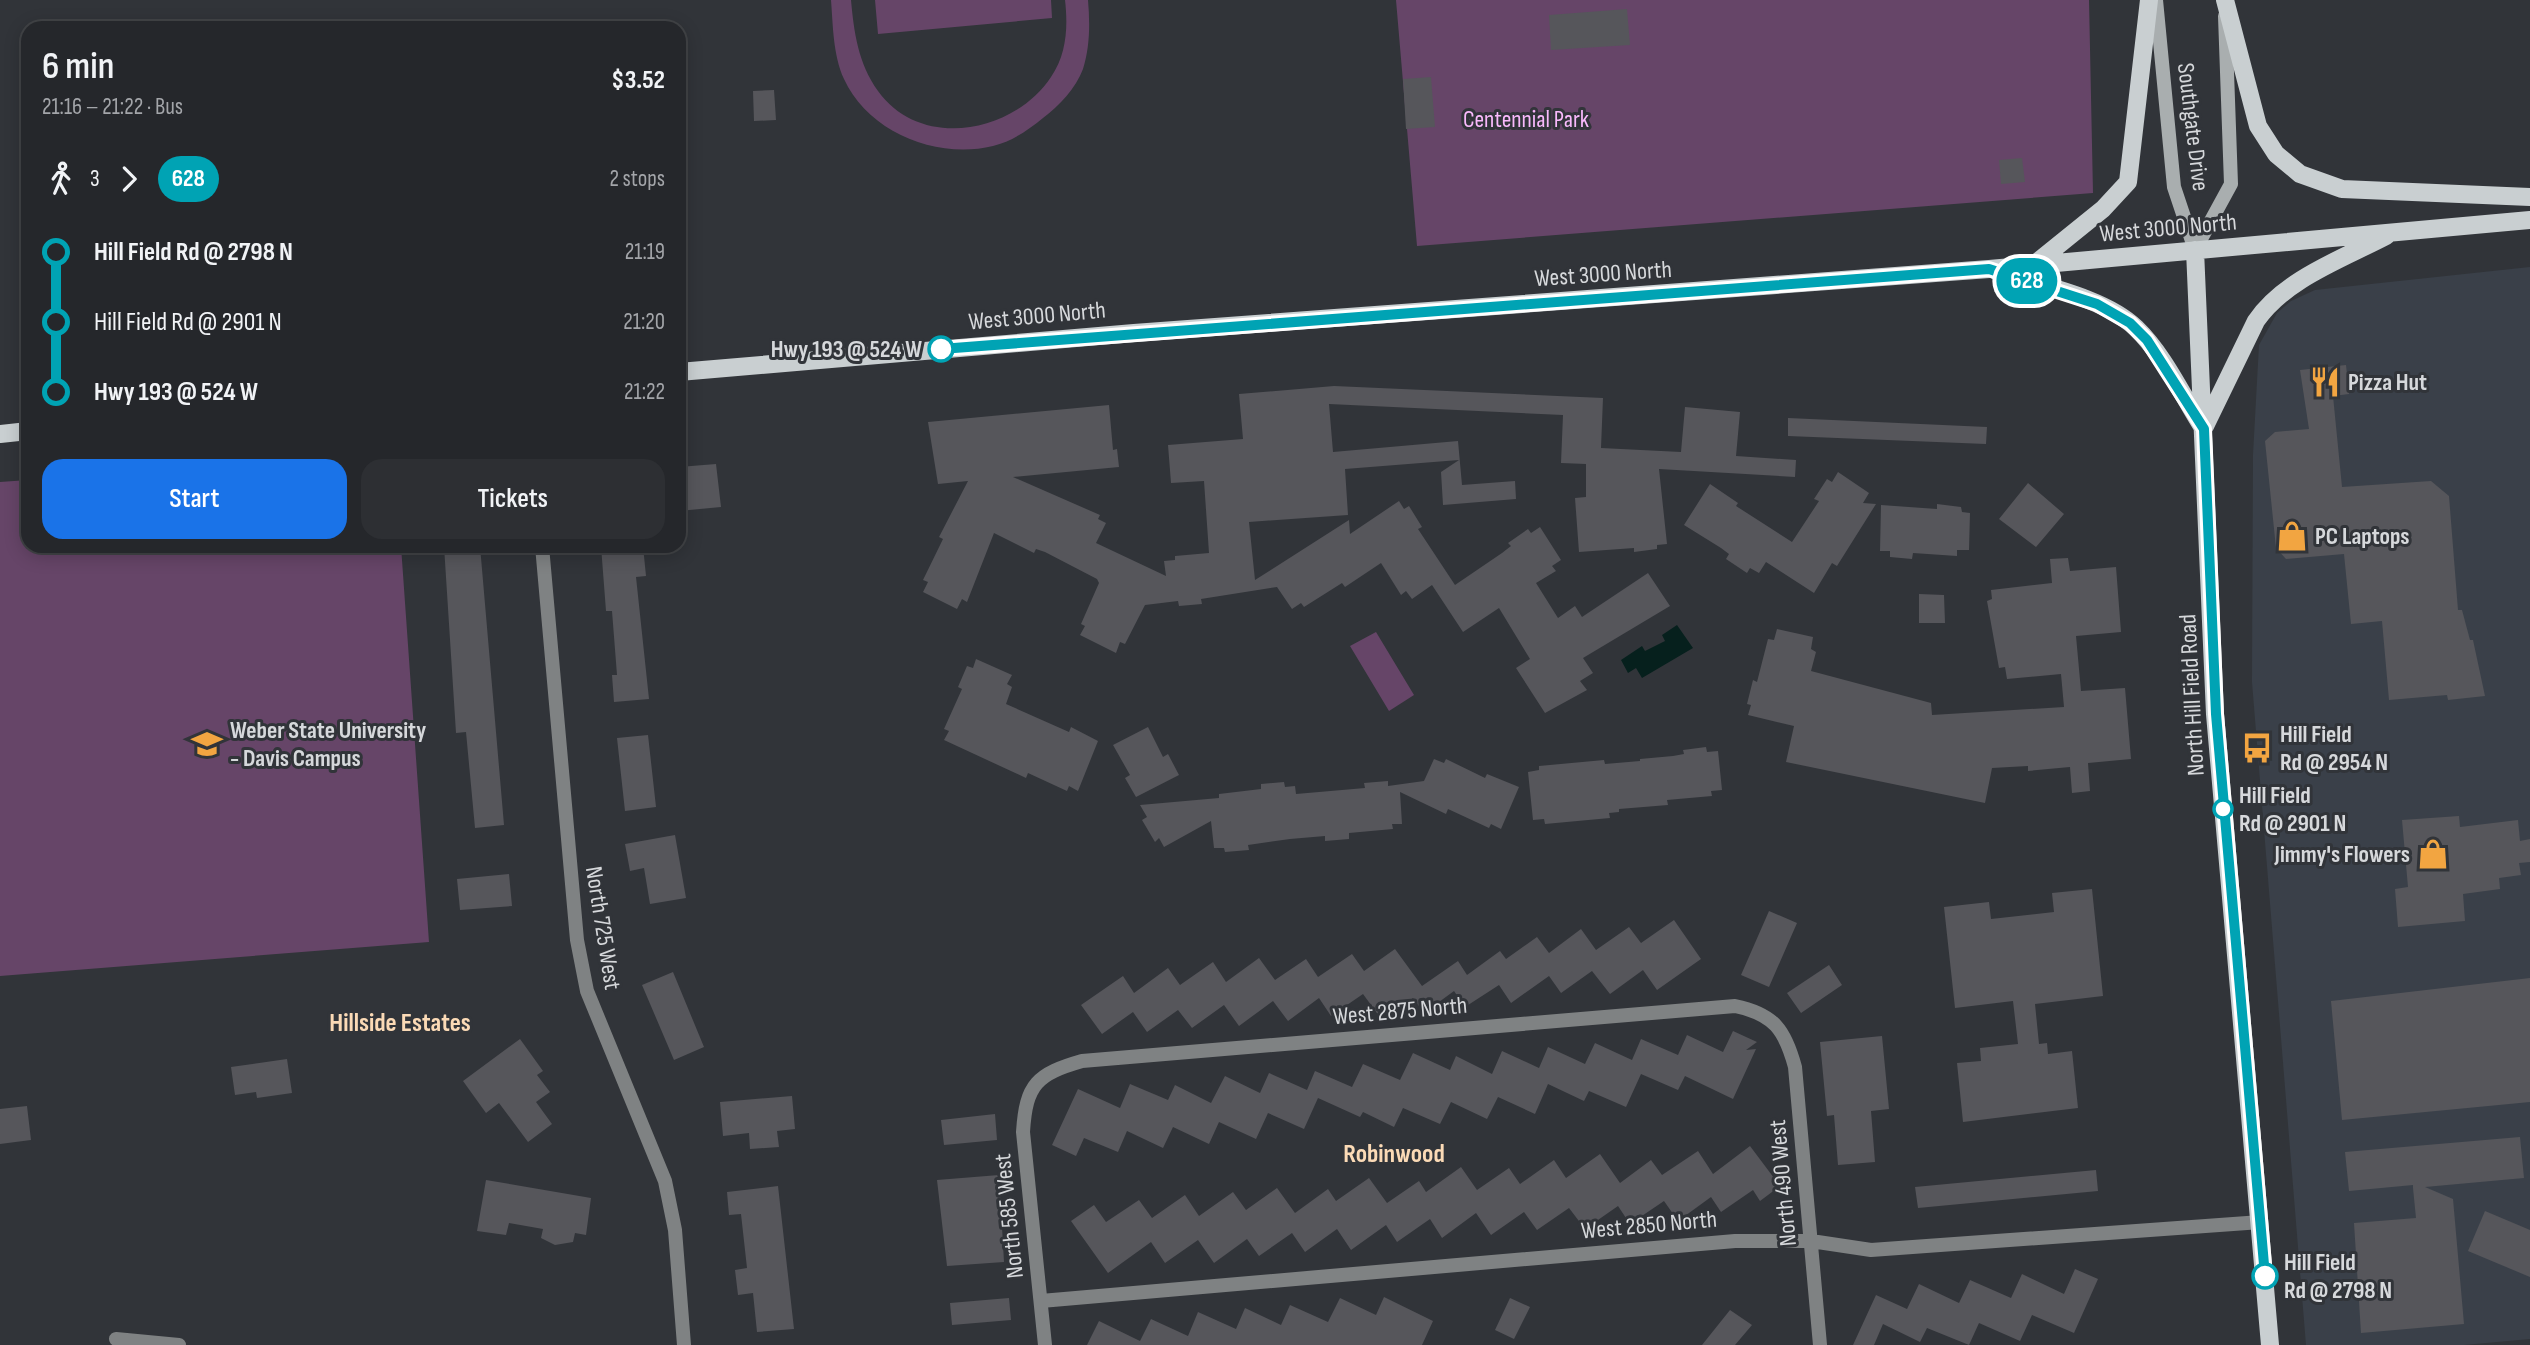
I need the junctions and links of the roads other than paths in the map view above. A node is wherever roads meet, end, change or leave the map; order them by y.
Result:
1 (2149, 0) edge
2 (2155, 0) edge
3 (2225, 0) edge
4 (2530, 197) edge
5 (2530, 220) edge
6 (2394, 232) junction
7 (2195, 250) junction
8 (2034, 264) junction
9 (1989, 269) junction
10 (686, 371) edge
11 (2204, 429) junction
12 (21, 432) edge
13 (3, 433) edge
14 (543, 553) edge
15 (1774, 1022) joint
16 (1033, 1084) joint
17 (2261, 1222) junction
18 (1811, 1241) junction
19 (1041, 1301) junction
20 (116, 1339) dead end
21 (178, 1345) edge
22 (684, 1345) edge
23 (1045, 1345) edge
24 (1820, 1345) edge
25 (2270, 1345) edge

1 - 8 main road
2 - 7 main road, Southgate Drive
3 - 4 main road
3 - 7 main road, Southgate Drive
5 - 6 main road, West 3000 North
6 - 7 main road, West 3000 North
6 - 11 main road
7 - 8 main road, West 3000 North
7 - 11 main road, North Hill Field Road
8 - 9 main road, West 3000 North
9 - 10 main road, West 3000 North
9 - 11 main road
11 - 17 main road, North Hill Field Road
12 - 13 main road
14 - 22 street, North 725 West
15 - 16 street, West 2875 North
15 - 18 street, North 490 West
16 - 19 street, North 585 West
17 - 18 street, West 2850 North
17 - 25 main road, North Hill Field Road
18 - 19 street, West 2850 North
18 - 24 street, North 490 West
19 - 23 street, North 585 West
20 - 21 street

